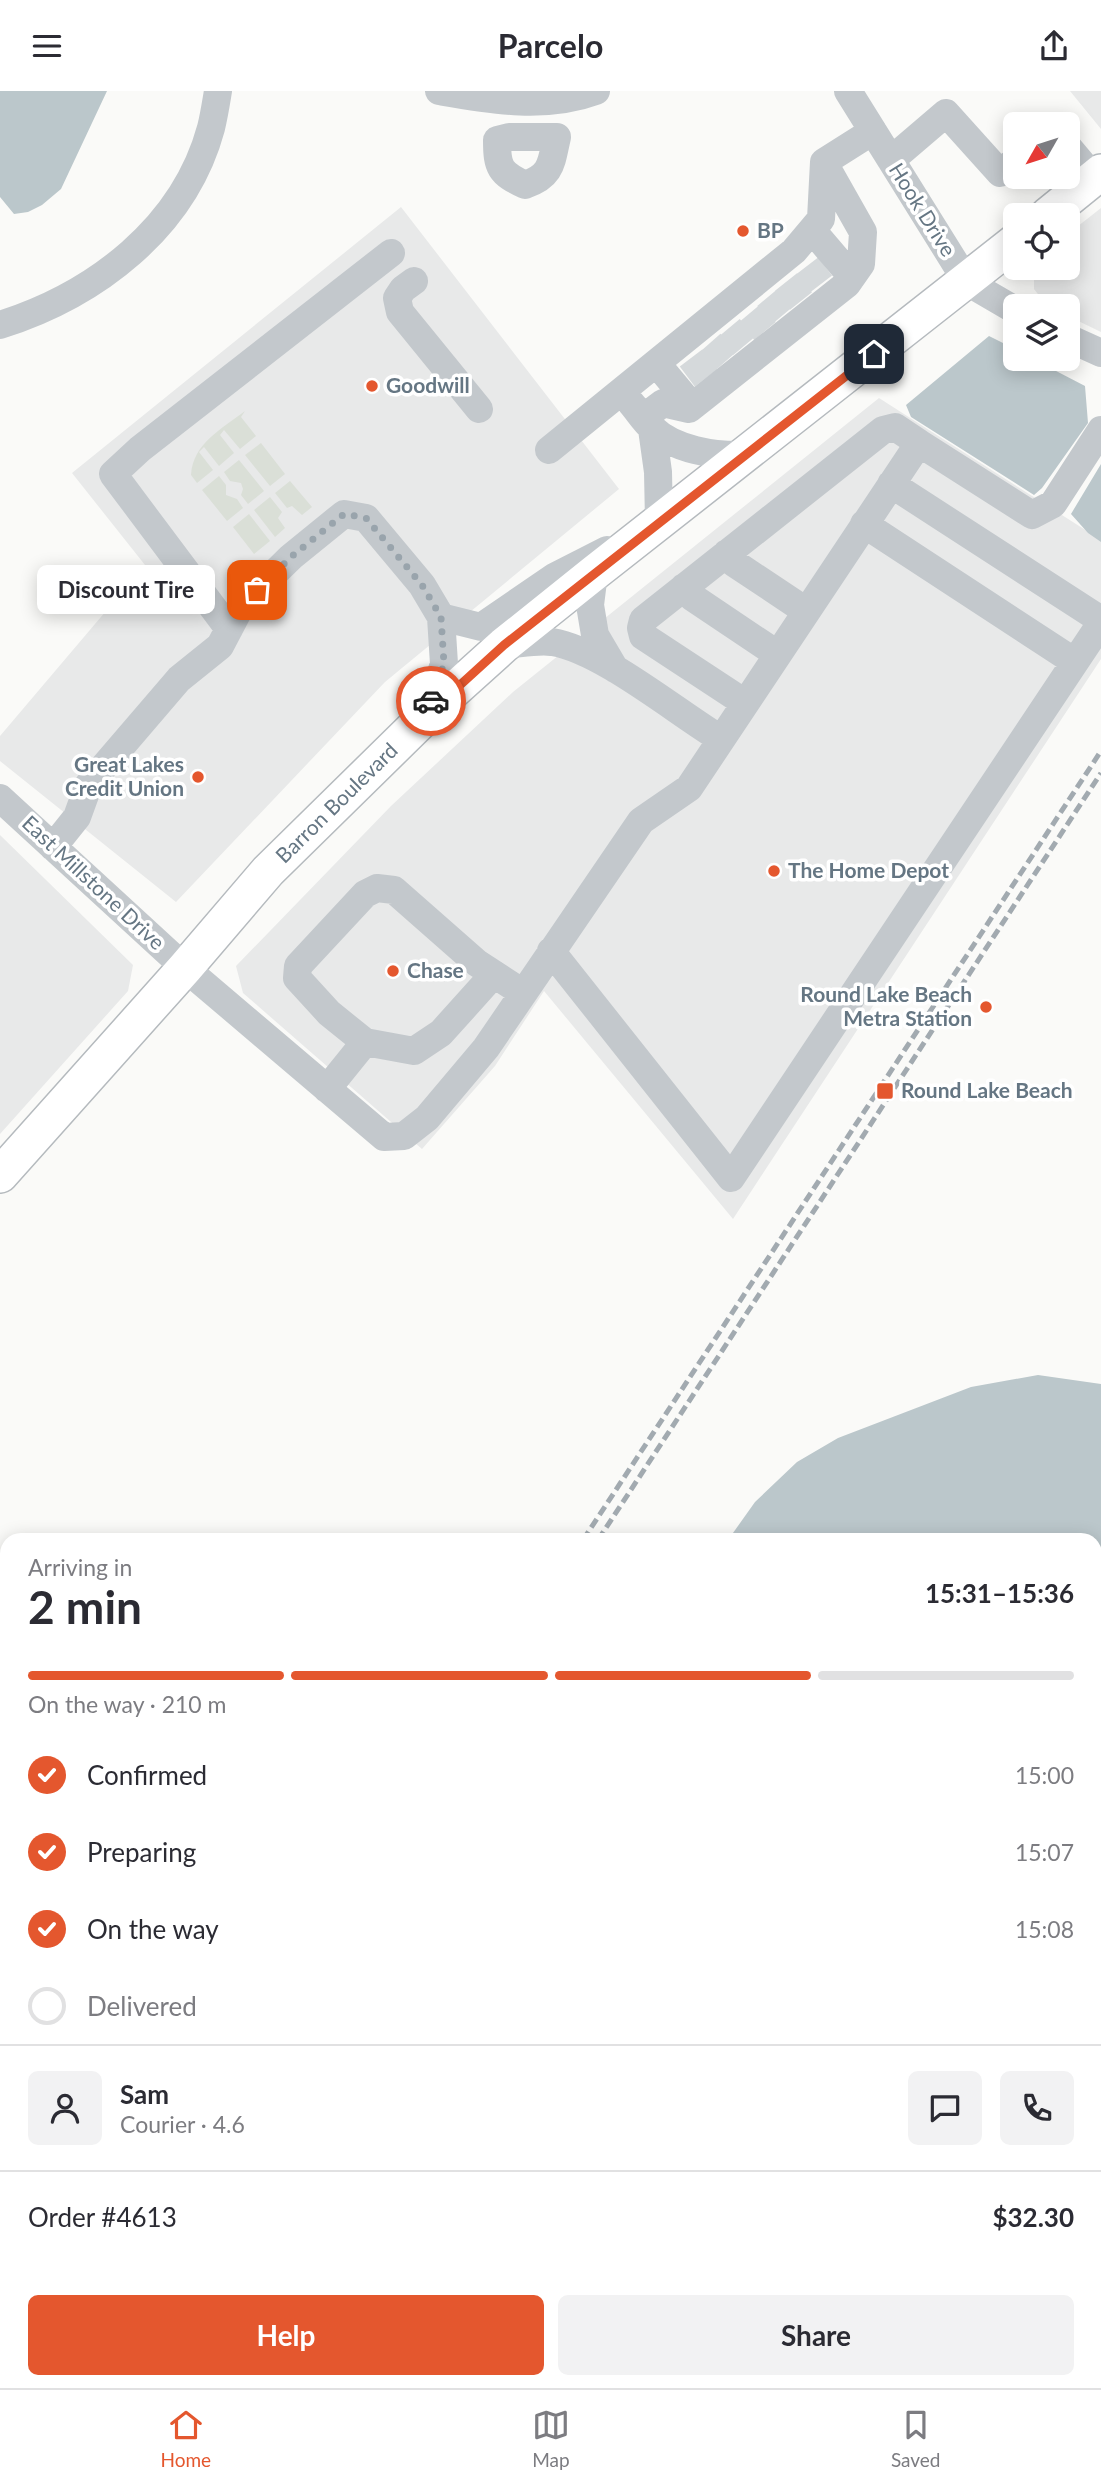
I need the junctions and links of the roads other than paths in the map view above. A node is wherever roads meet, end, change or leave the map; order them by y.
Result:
1 (218, 91) edge
2 (439, 91) edge
3 (596, 91) edge
4 (848, 91) edge
5 (529, 102) junction
6 (873, 131) junction
7 (530, 137) dead end
8 (1080, 159) edge
9 (891, 160) junction
10 (824, 162) junction
11 (1003, 171) edge
12 (1097, 175) edge
13 (1063, 203) edge
14 (812, 230) junction
15 (1003, 252) edge
16 (391, 253) dead end
17 (852, 277) junction
18 (967, 282) junction
19 (409, 285) dead end
20 (1003, 303) edge
21 (756, 321) junction
22 (0, 325) edge
23 (1080, 343) edge
24 (1101, 353) edge
25 (657, 364) junction
26 (622, 393) junction
27 (692, 406) junction
28 (482, 407) dead end
29 (648, 423) junction
30 (1101, 430) edge
31 (919, 443) junction
32 (549, 450) dead end
33 (744, 455) junction
34 (891, 484) junction
35 (656, 524) junction
36 (864, 524) junction
37 (727, 553) junction
38 (594, 573) junction
39 (684, 587) junction
40 (806, 611) junction
41 (441, 617) junction
42 (1101, 622) edge
43 (229, 629) junction
44 (504, 645) junction
45 (777, 654) junction
46 (1075, 662) junction
47 (615, 669) junction
48 (745, 703) junction
49 (426, 716) junction
50 (721, 739) junction
51 (0, 798) edge
52 (53, 847) junction
53 (551, 951) junction
54 (186, 968) junction
55 (494, 974) junction
56 (523, 993) junction
57 (365, 1042) junction
58 (327, 1089) junction
59 (0, 1175) edge

1 - 22 street
2 - 5 street
3 - 5 street
4 - 6 street, Hook Drive
5 - 7 street
6 - 9 street, Hook Drive
6 - 10 street
8 - 12 street
9 - 11 street
9 - 18 street, Hook Drive
10 - 14 street
10 - 17 street
12 - 13 main road
14 - 17 street
14 - 21 street
15 - 18 main road, Barron Boulevard
16 - 43 street
17 - 21 street
18 - 20 street, Hook Drive
18 - 33 main road, Barron Boulevard
19 - 28 street
21 - 25 street
21 - 27 street
23 - 24 street
25 - 26 street
25 - 27 street
26 - 29 street
26 - 32 street
27 - 29 street
29 - 33 street
29 - 35 street
30 - 31 street
31 - 34 street
31 - 37 street
33 - 35 main road, Barron Boulevard
34 - 36 street
34 - 42 street
35 - 38 main road, Barron Boulevard
35 - 41 street
36 - 40 street
36 - 46 street
37 - 39 street
37 - 40 street
38 - 44 main road, Barron Boulevard
38 - 47 street
39 - 45 street
39 - 48 street
40 - 45 street
41 - 43 street
41 - 49 street
42 - 46 street
43 - 52 street
44 - 47 street
44 - 49 main road, Barron Boulevard
45 - 48 street
46 - 53 street
47 - 50 street
48 - 50 street
49 - 54 main road, Barron Boulevard
50 - 53 street
51 - 52 street, East Millstone Drive
52 - 54 street, East Millstone Drive
53 - 56 street
54 - 58 street, East Millstone Drive
54 - 59 main road, Barron Boulevard
55 - 56 street
55 - 57 street
55 - 57 street
56 - 58 street, East Millstone Drive
57 - 58 street

